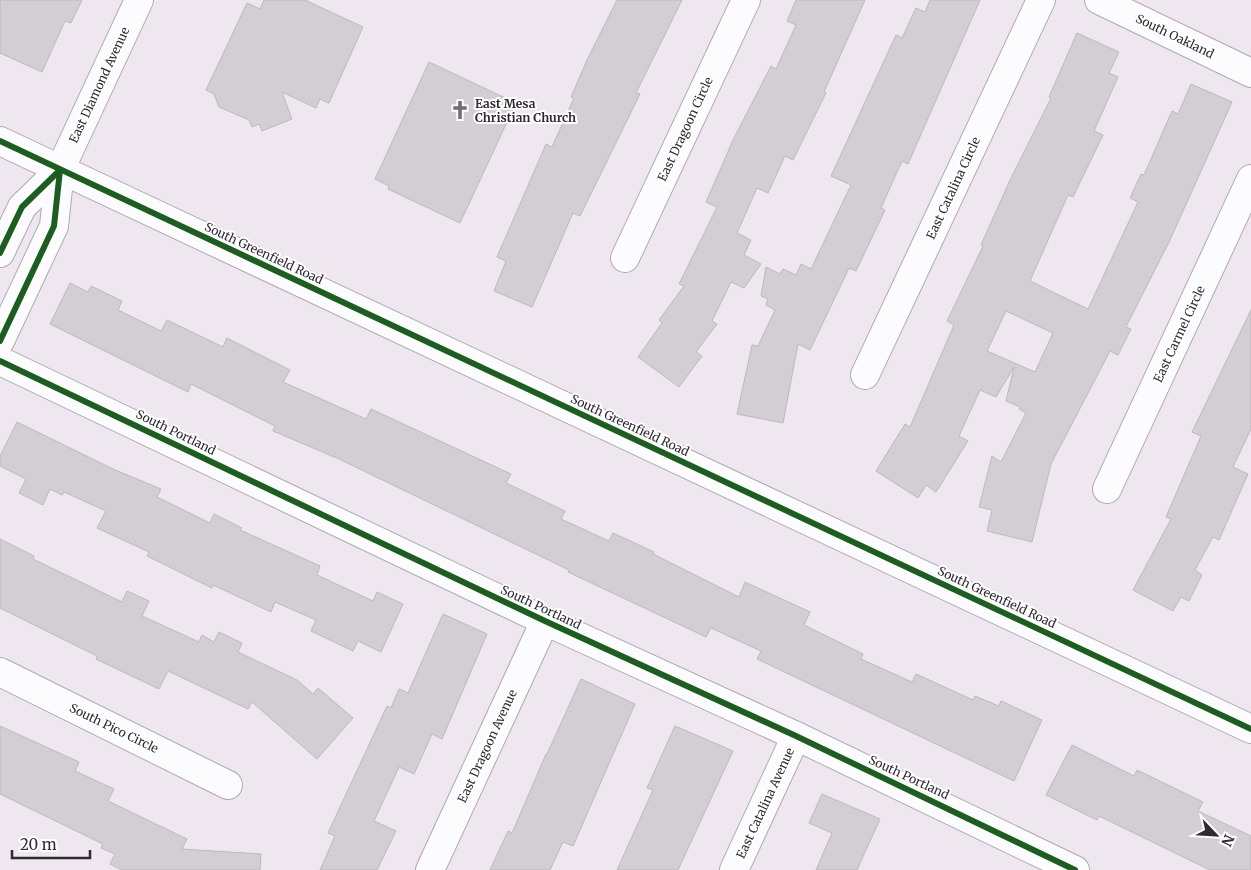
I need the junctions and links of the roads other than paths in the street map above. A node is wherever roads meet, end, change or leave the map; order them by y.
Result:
1 (139, 0) edge
2 (746, 0) edge
3 (1041, 0) edge
4 (1099, 0) edge
5 (1251, 73) edge
6 (0, 142) edge
7 (60, 170) junction
8 (1251, 179) edge
9 (0, 253) edge
10 (625, 258) dead end
11 (0, 341) edge
12 (0, 361) edge
13 (865, 375) dead end
14 (1108, 488) dead end
15 (545, 621) junction
16 (0, 672) edge
17 (1251, 729) edge
18 (796, 736) junction
19 (228, 784) dead end
20 (1031, 860) edge
21 (430, 870) edge
22 (734, 870) edge
23 (1075, 870) edge

1 - 7 street, East Diamond Avenue
2 - 10 street, East Dragoon Circle
3 - 13 street, East Catalina Circle
4 - 5 street, South Oakland
6 - 7 street, South Greenfield Road
7 - 9 street, East Diamond Avenue
7 - 11 street, East Diamond Avenue
7 - 17 street, South Greenfield Road
8 - 14 street, East Carmel Circle
12 - 15 street, South Portland
15 - 18 street, South Portland
15 - 21 street, East Dragoon Avenue
16 - 19 street, South Pico Circle
18 - 20 street, South Portland
18 - 22 street, East Catalina Avenue
20 - 23 street, South Portland

